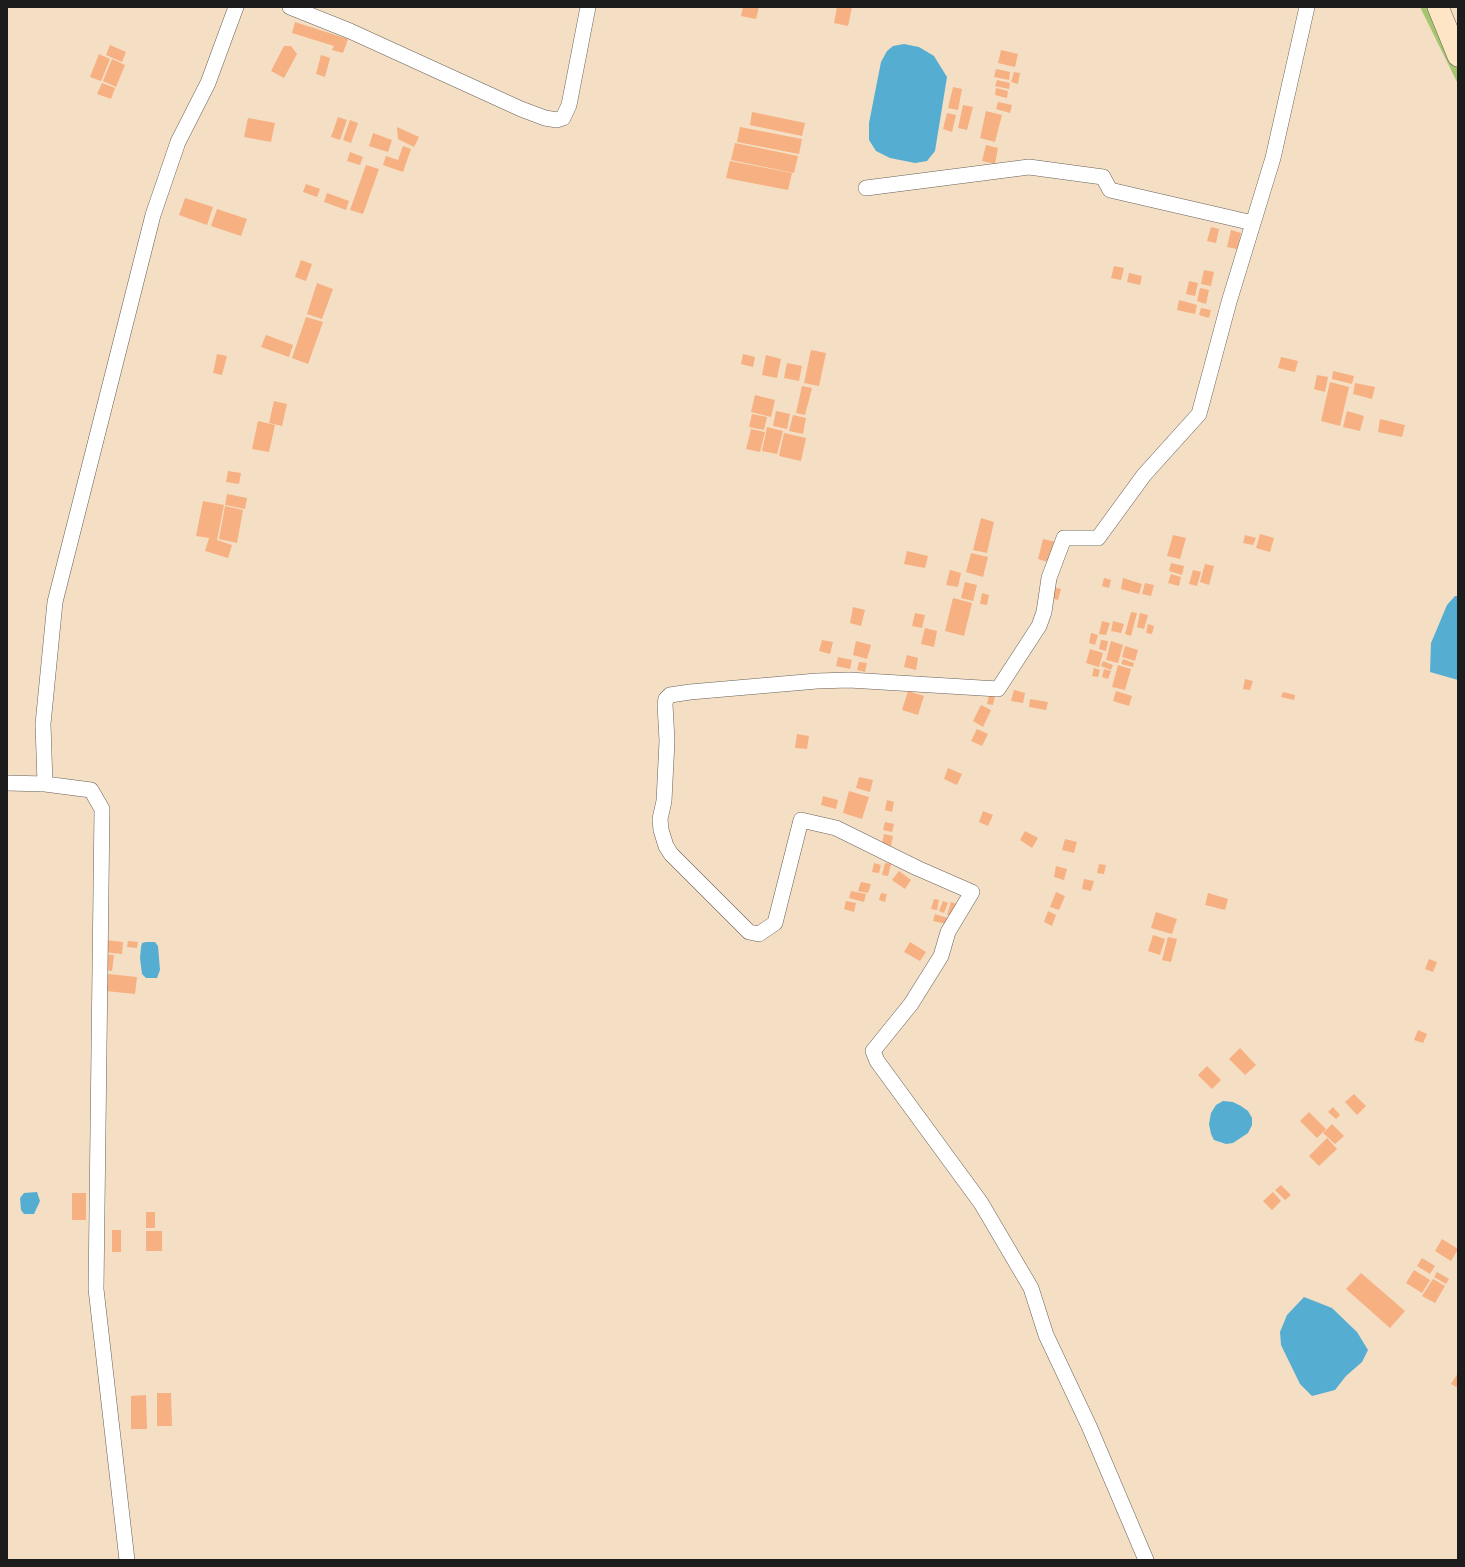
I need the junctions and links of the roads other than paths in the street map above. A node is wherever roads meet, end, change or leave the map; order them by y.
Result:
1 (236, 7) edge
2 (290, 7) edge
3 (588, 7) edge
4 (1307, 7) edge
5 (1438, 7) edge
6 (1458, 56) edge
7 (866, 188) dead end
8 (1253, 223) junction
9 (7, 783) edge
10 (45, 784) junction
11 (127, 1560) edge
12 (1146, 1560) edge

1 - 10 street
2 - 3 street
4 - 8 street
5 - 6 street
7 - 8 street
8 - 12 street
9 - 10 street
10 - 11 street

